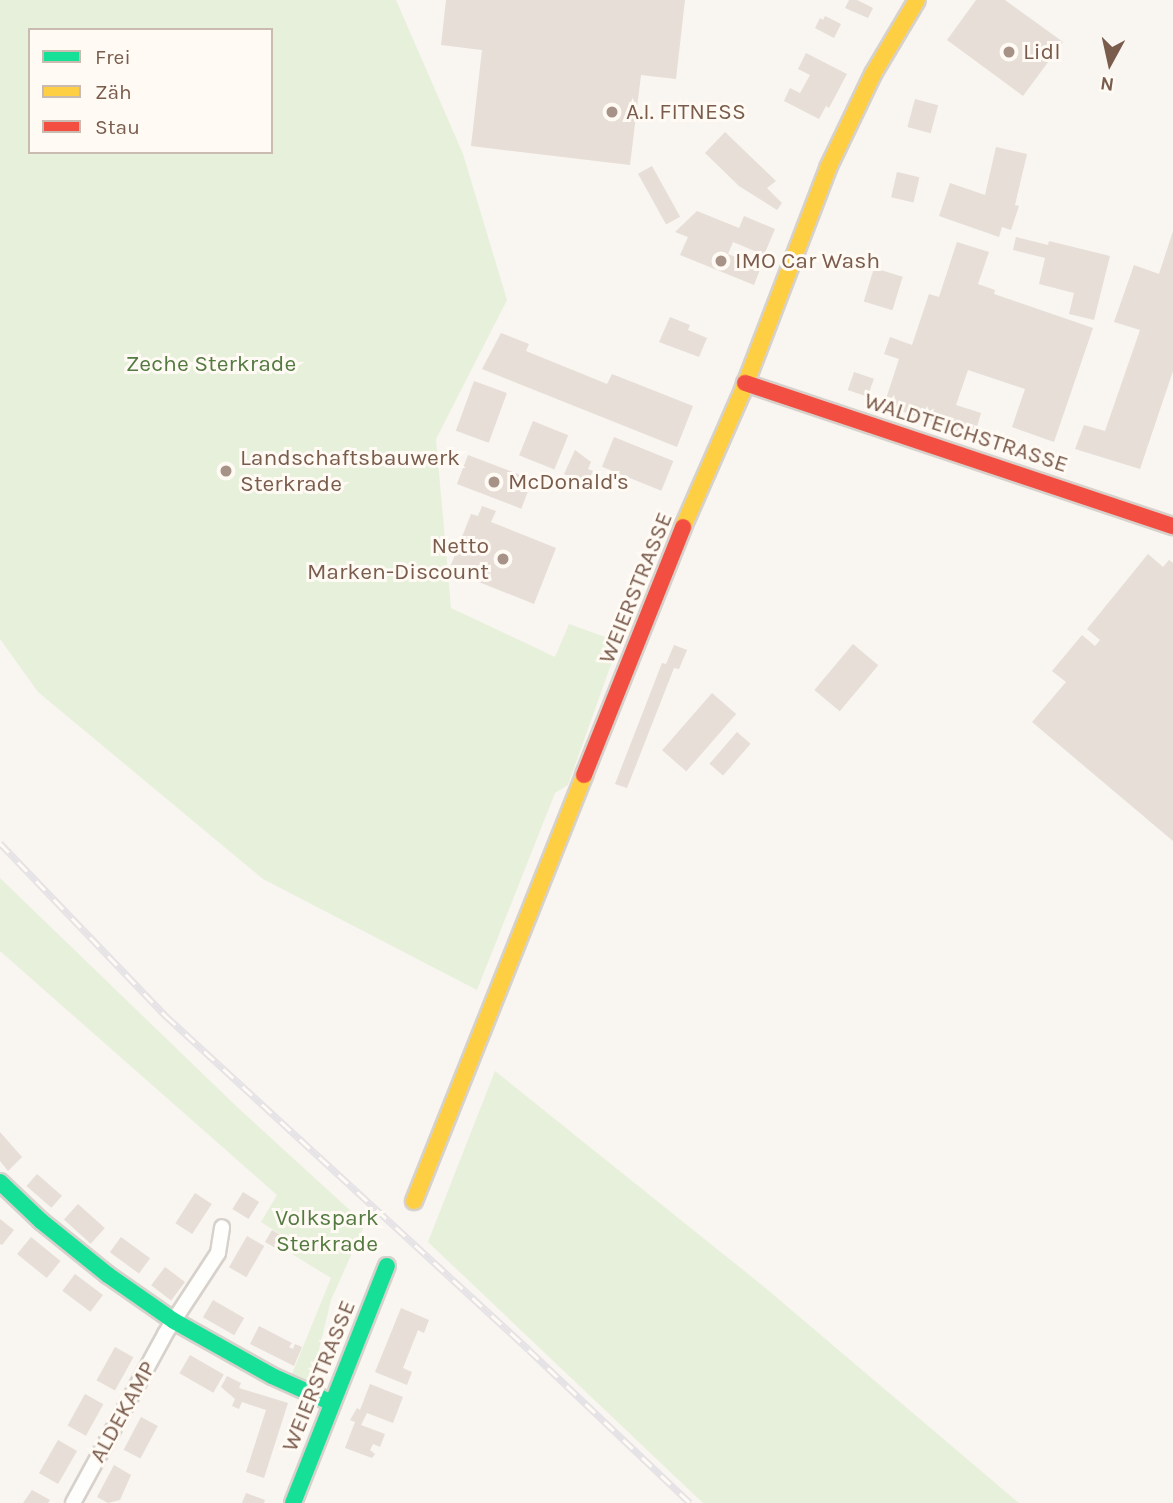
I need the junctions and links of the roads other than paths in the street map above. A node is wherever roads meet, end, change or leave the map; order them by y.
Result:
1 (917, 0) edge
2 (745, 383) junction
3 (1173, 526) edge
4 (0, 1182) edge
5 (414, 1201) dead end
6 (222, 1227) dead end
7 (387, 1266) dead end
8 (174, 1321) junction
9 (332, 1403) junction
10 (73, 1503) edge
11 (293, 1503) edge

1 - 2 main road, WEIERSTRASSE
2 - 3 main road, WALDTEICHSTRASSE
2 - 5 main road, WEIERSTRASSE
4 - 8 main road
6 - 8 street, ALDEKAMP
7 - 9 main road, WEIERSTRASSE
8 - 9 main road
8 - 10 street, ALDEKAMP
9 - 11 main road, WEIERSTRASSE

